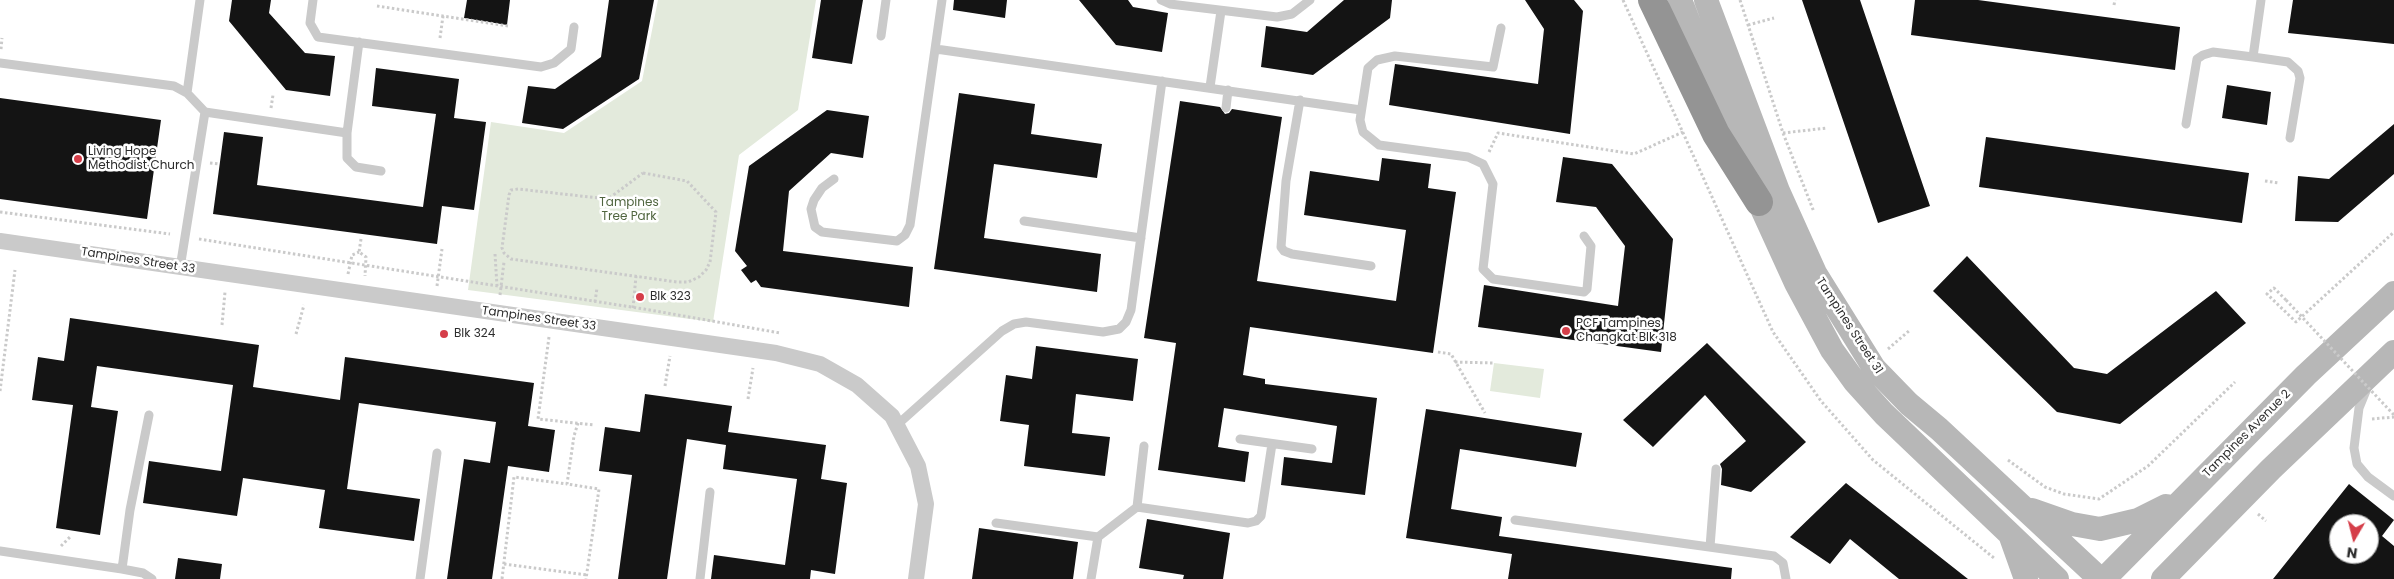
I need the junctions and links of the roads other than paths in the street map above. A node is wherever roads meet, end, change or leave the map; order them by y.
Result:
1 (200, 0) edge
2 (313, 0) edge
3 (886, 0) edge
4 (942, 0) edge
5 (1161, 0) edge
6 (1310, 0) edge
7 (1652, 0) edge
8 (1680, 0) edge
9 (1706, 0) edge
10 (2261, 0) edge
11 (1221, 10) junction
12 (574, 27) dead end
13 (1501, 28) dead end
14 (881, 36) dead end
15 (359, 42) junction
16 (936, 49) junction
17 (2253, 57) junction
18 (0, 63) edge
19 (1162, 81) junction
20 (1210, 87) junction
21 (1228, 90) junction
22 (187, 93) junction
23 (1300, 100) junction
24 (1226, 108) dead end
25 (1362, 110) junction
26 (205, 112) junction
27 (2186, 124) dead end
28 (347, 133) junction
29 (2290, 138) dead end
30 (381, 171) dead end
31 (834, 179) dead end
32 (1759, 202) junction
33 (1024, 221) dead end
34 (1584, 236) dead end
35 (1141, 238) junction
36 (0, 241) edge
37 (1371, 266) dead end
38 (180, 268) junction
39 (2394, 293) edge
40 (2394, 352) edge
41 (2374, 371) junction
42 (148, 415) dead end
43 (897, 425) junction
44 (1240, 439) dead end
45 (1272, 444) junction
46 (1144, 446) dead end
47 (1312, 449) dead end
48 (437, 453) dead end
49 (1716, 469) dead end
50 (710, 492) dead end
51 (2394, 496) edge
52 (2179, 501) junction
53 (1137, 507) junction
54 (2022, 507) junction
55 (1515, 520) dead end
56 (996, 523) dead end
57 (2008, 531) junction
58 (1098, 537) junction
59 (1710, 547) junction
60 (1, 551) edge
61 (0, 561) edge
62 (122, 569) junction
63 (152, 579) edge
64 (420, 579) edge
65 (700, 579) edge
66 (916, 579) edge
67 (1091, 579) edge
68 (1786, 579) edge
69 (2026, 579) edge
70 (2057, 579) edge
71 (2100, 579) edge
72 (2104, 579) edge
73 (2163, 579) edge

1 - 22 lane
2 - 15 lane
3 - 14 lane
4 - 16 lane
5 - 11 lane
6 - 11 lane
7 - 32 highway
8 - 32 main road, Tampines Street 31
9 - 54 main road, Tampines Street 31
10 - 17 lane
11 - 20 lane
12 - 15 lane
13 - 25 lane
15 - 28 lane
16 - 19 lane
16 - 31 lane
17 - 27 lane
17 - 29 lane
18 - 22 lane
19 - 20 lane
19 - 35 lane
20 - 21 lane
21 - 23 lane
21 - 24 lane
22 - 26 lane
23 - 25 lane
23 - 37 lane
25 - 34 lane
26 - 28 lane
26 - 38 lane
28 - 30 lane
32 - 57 main road, Tampines Street 31
33 - 35 lane
35 - 43 lane
36 - 38 street, Tampines Street 33
38 - 43 street, Tampines Street 33
39 - 52 main road, Tampines Avenue 2
40 - 41 main road
41 - 51 lane
41 - 73 main road
42 - 62 lane
43 - 66 street, Tampines Street 33
44 - 45 lane
45 - 47 lane
45 - 53 lane
46 - 53 lane
48 - 64 lane
49 - 59 lane
50 - 65 lane
52 - 54 main road
52 - 72 main road, Tampines Avenue 2
53 - 58 lane
54 - 71 main road, Tampines Street 31
55 - 59 lane
56 - 58 lane
57 - 69 main road
57 - 70 main road, Tampines Street 31
58 - 67 lane
59 - 68 lane
60 - 61 lane
60 - 62 lane
62 - 63 lane

